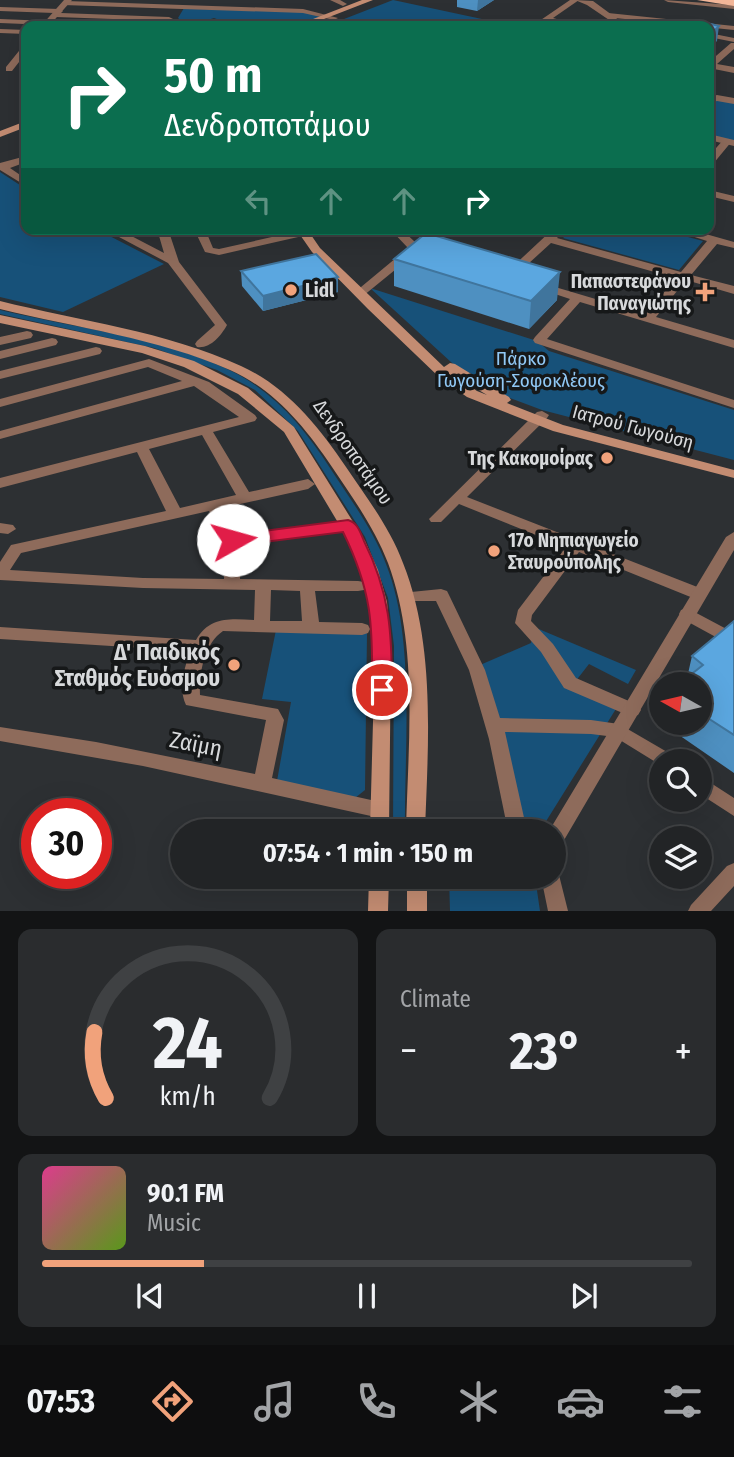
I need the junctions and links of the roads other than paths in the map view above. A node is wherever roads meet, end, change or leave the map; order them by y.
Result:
1 (9, 0) edge
2 (249, 0) edge
3 (308, 0) edge
4 (369, 0) edge
5 (379, 0) edge
6 (577, 0) edge
7 (668, 0) edge
8 (702, 0) edge
9 (67, 1) edge
10 (101, 2) edge
11 (180, 4) edge
12 (123, 5) junction
13 (734, 5) edge
14 (0, 9) edge
15 (244, 9) junction
16 (303, 11) junction
17 (57, 13) junction
18 (86, 16) junction
19 (114, 17) junction
20 (331, 17) junction
21 (610, 17) junction
22 (141, 18) junction
23 (546, 19) junction
24 (0, 21) edge
25 (50, 21) edge
26 (82, 21) edge
27 (111, 21) edge
28 (139, 21) edge
29 (162, 21) edge
30 (170, 21) edge
31 (317, 21) edge
32 (323, 21) edge
33 (543, 21) edge
34 (555, 21) edge
35 (616, 21) edge
36 (630, 21) edge
37 (655, 21) edge
38 (21, 22) edge
39 (714, 26) edge
40 (734, 28) edge
41 (0, 31) edge
42 (21, 32) edge
43 (714, 36) edge
44 (734, 40) edge
45 (734, 45) edge
46 (21, 55) edge
47 (714, 62) edge
48 (714, 66) edge
49 (4, 68) edge
50 (734, 70) edge
51 (714, 99) edge
52 (734, 101) edge
53 (21, 126) edge
54 (21, 133) edge
55 (0, 134) edge
56 (0, 140) edge
57 (731, 142) edge
58 (714, 157) edge
59 (21, 160) edge
60 (1, 166) edge
61 (21, 180) edge
62 (714, 194) edge
63 (734, 199) edge
64 (121, 235) edge
65 (164, 235) edge
66 (202, 235) edge
67 (285, 235) edge
68 (310, 235) edge
69 (401, 235) edge
70 (431, 235) edge
71 (553, 235) edge
72 (696, 235) edge
73 (549, 239) junction
74 (714, 240) junction
75 (734, 245) edge
76 (415, 248) junction
77 (439, 256) edge
78 (172, 261) junction
79 (684, 276) junction
80 (734, 290) edge
81 (362, 291) junction
82 (578, 298) junction
83 (0, 305) edge
84 (0, 319) edge
85 (648, 319) junction
86 (27, 335) dead end
87 (52, 342) dead end
88 (201, 344) dead end
89 (734, 344) edge
90 (1, 348) edge
91 (96, 351) dead end
92 (0, 375) edge
93 (196, 381) junction
94 (733, 401) edge
95 (0, 403) edge
96 (540, 418) junction
97 (205, 429) junction
98 (0, 435) edge
99 (141, 447) junction
100 (734, 466) edge
101 (734, 474) edge
102 (0, 483) edge
103 (308, 484) dead end
104 (245, 498) junction
105 (457, 498) junction
106 (213, 505) junction
107 (175, 513) junction
108 (436, 519) dead end
109 (348, 526) junction
110 (233, 540) junction
111 (576, 545) junction
112 (731, 546) edge
113 (0, 575) edge
114 (232, 584) junction
115 (263, 585) junction
116 (307, 585) junction
117 (358, 586) dead end
118 (699, 594) junction
119 (407, 597) junction
120 (687, 614) junction
121 (262, 627) junction
122 (311, 628) junction
123 (362, 629) dead end
124 (0, 633) edge
125 (734, 641) edge
126 (202, 646) junction
127 (632, 709) junction
128 (494, 725) junction
129 (620, 731) junction
130 (0, 734) edge
131 (649, 749) edge
132 (262, 783) junction
133 (712, 792) edge
134 (734, 808) edge
135 (380, 810) junction
136 (380, 819) edge
137 (416, 819) edge
138 (514, 819) edge
139 (566, 820) edge
140 (734, 872) edge
141 (379, 889) edge
142 (417, 889) edge
143 (553, 889) edge
144 (378, 911) edge
145 (417, 911) edge
146 (558, 911) edge
147 (698, 911) edge

1 - 14 street
2 - 15 street
3 - 16 street
4 - 20 main road
5 - 20 main road
6 - 21 street
6 - 23 street
7 - 13 street
8 - 13 highway
9 - 10 street
9 - 17 street
10 - 12 street
11 - 12 street
11 - 15 street
11 - 30 street
12 - 19 street
14 - 17 street
15 - 16 street
16 - 20 street
17 - 18 street
17 - 25 street
18 - 19 street
18 - 26 street
19 - 22 street
19 - 27 street
20 - 31 main road
20 - 32 main road
21 - 35 street
21 - 36 street
21 - 37 street
22 - 28 street
22 - 29 street
23 - 33 street
23 - 34 street
24 - 38 street
39 - 40 street
41 - 42 street
43 - 44 street
45 - 47 street
46 - 49 street
48 - 50 street
51 - 52 street
53 - 55 main road
54 - 56 main road
57 - 58 street
59 - 60 street
60 - 61 street
62 - 63 street
64 - 78 street
65 - 78 street
66 - 67 street
68 - 81 main road, Ιατρού Γωγούση
69 - 76 street
70 - 76 street
71 - 73 street
72 - 74 street
73 - 79 street
73 - 82 street
74 - 75 street
74 - 79 street
76 - 77 street
76 - 81 street
78 - 88 street
79 - 80 street
79 - 85 street
81 - 96 main road, Ιατρού Γωγούση
82 - 85 street
82 - 94 street
83 - 119 main road, Δενδροποτάμου
84 - 109 main road, Δενδροποτάμου
85 - 89 street
86 - 90 street
87 - 90 street
91 - 92 street
93 - 95 street
93 - 97 street
93 - 98 street
96 - 100 main road, Ιατρού Γωγούση
96 - 101 main road, Ιατρού Γωγούση
96 - 105 street
97 - 99 street
97 - 104 street
99 - 102 street
99 - 107 street
103 - 104 street
104 - 106 street
105 - 108 street
105 - 111 street
106 - 107 street
106 - 110 street
107 - 113 street
109 - 110 street
109 - 135 main road, Δενδροποτάμου
110 - 114 street
111 - 118 street
111 - 127 street
112 - 118 street
113 - 114 street
114 - 115 street
115 - 116 street
115 - 121 street
116 - 117 street
116 - 122 street
118 - 120 street
119 - 128 street
119 - 137 main road, Δενδροποτάμου
120 - 125 street
120 - 127 street
121 - 122 street
121 - 126 street
122 - 123 street
124 - 126 street
126 - 132 street
127 - 129 street
128 - 129 street
128 - 138 street
129 - 131 street
129 - 139 street
130 - 132 street, Ζαϊμη
132 - 135 street, Ζαϊμη
133 - 134 street
135 - 136 main road, Δενδροποτάμου
140 - 147 street
141 - 144 main road
142 - 145 main road
143 - 146 street

